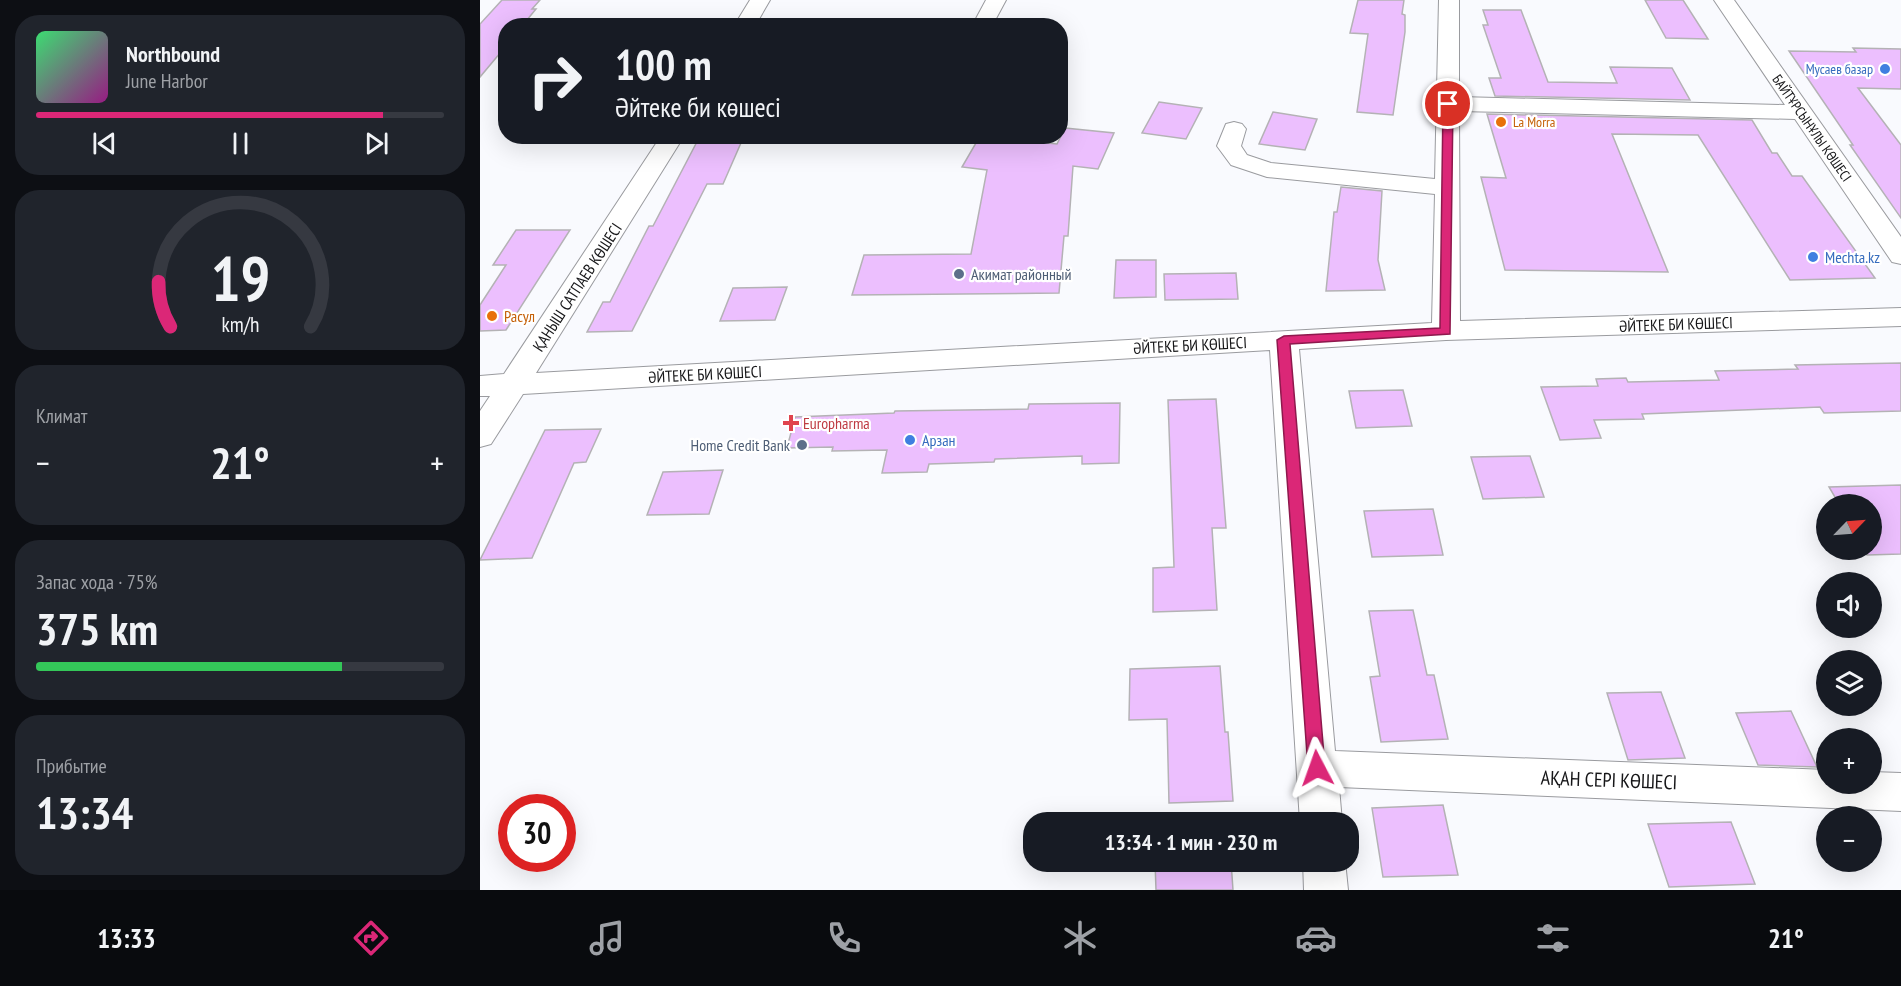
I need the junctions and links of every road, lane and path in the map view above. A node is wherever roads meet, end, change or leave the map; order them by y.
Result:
1 (760, 0) edge
2 (996, 0) edge
3 (1449, 0) edge
4 (1724, 0) edge
5 (749, 18) edge
6 (986, 18) edge
7 (1448, 104) junction
8 (1802, 112) junction
9 (1234, 129) dead end
10 (668, 144) edge
11 (1448, 188) junction
12 (1901, 256) edge
13 (1901, 317) edge
14 (1446, 332) junction
15 (1284, 340) junction
16 (515, 385) junction
17 (480, 386) edge
18 (480, 436) edge
19 (1317, 768) junction
20 (1901, 792) edge
21 (1320, 812) edge
22 (1325, 872) edge
23 (1326, 890) edge

1 - 5 street
2 - 6 street
3 - 7 street
4 - 8 street, БАЙТҰРСЫНҰЛЫ КӨШЕСІ
7 - 8 street
7 - 11 street
8 - 12 street, БАЙТҰРСЫНҰЛЫ КӨШЕСІ
9 - 11 street
10 - 16 street, ҚАНЫШ САТПАЕВ КӨШЕСІ
11 - 14 street
13 - 14 street, ӘЙТЕКЕ БИ КӨШЕСІ
14 - 15 street, ӘЙТЕКЕ БИ КӨШЕСІ
15 - 16 street, ӘЙТЕКЕ БИ КӨШЕСІ
15 - 19 street
16 - 17 street, ӘЙТЕКЕ БИ КӨШЕСІ
16 - 18 street, ҚАНЫШ САТПАЕВ КӨШЕСІ
19 - 20 street, АҚАН СЕРІ КӨШЕСІ
19 - 21 street
22 - 23 street

